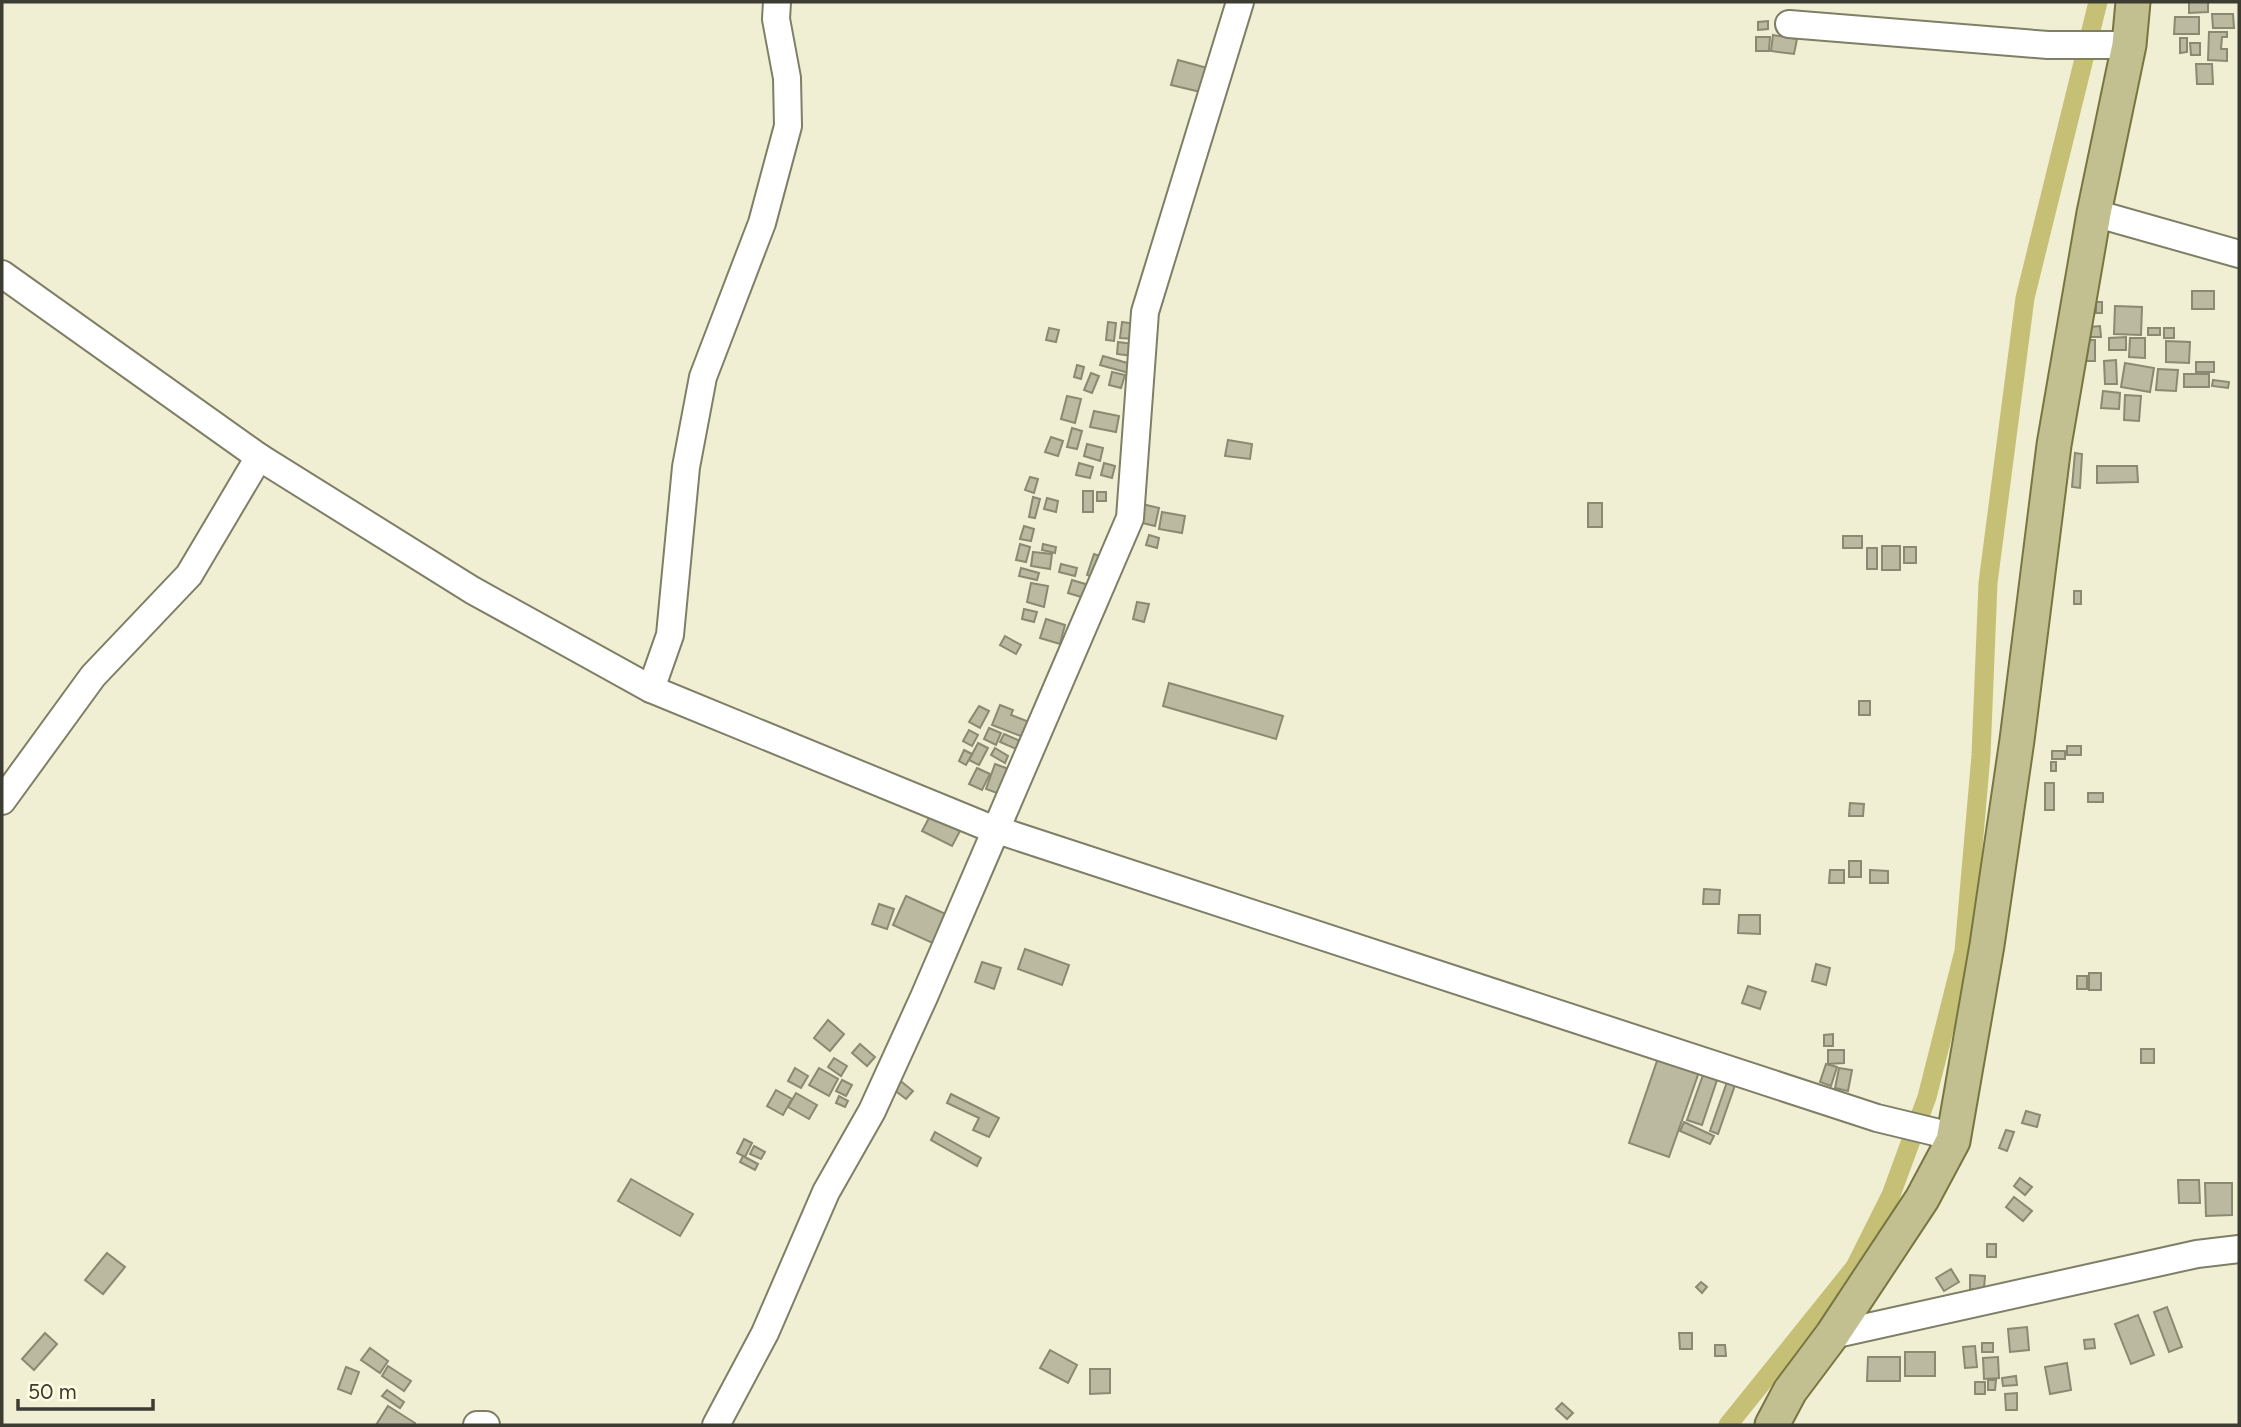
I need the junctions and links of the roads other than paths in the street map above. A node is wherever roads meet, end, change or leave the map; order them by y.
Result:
1 (777, 2) edge
2 (1240, 2) edge
3 (2133, 2) edge
4 (1789, 24) dead end
5 (2115, 45) junction
6 (2094, 213) junction
7 (2239, 254) edge
8 (2, 274) edge
9 (259, 457) junction
10 (651, 689) junction
11 (2, 801) edge
12 (996, 828) junction
13 (1944, 1136) junction
14 (2239, 1249) edge
15 (1832, 1335) junction
16 (477, 1425) edge
17 (486, 1425) edge
18 (716, 1425) edge
19 (1772, 1425) edge

1 - 10 street
2 - 12 street
3 - 5 main road
4 - 5 street
5 - 6 main road
6 - 7 street
6 - 13 main road
8 - 9 street
9 - 10 street
9 - 11 street
10 - 12 street
12 - 13 street
12 - 18 street
13 - 15 main road
14 - 15 street
15 - 19 main road
16 - 17 street

